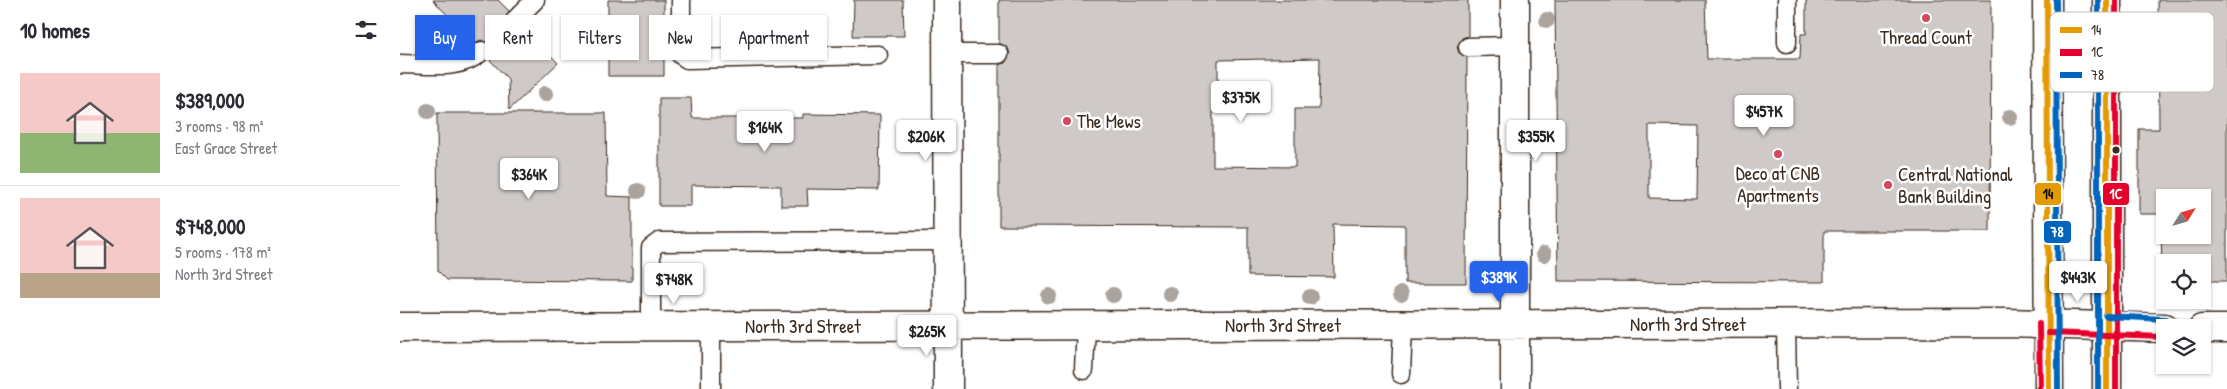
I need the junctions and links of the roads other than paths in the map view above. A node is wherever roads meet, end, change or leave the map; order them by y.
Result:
1 (535, 0) edge
2 (680, 0) edge
3 (947, 0) edge
4 (1514, 0) edge
5 (1787, 0) edge
6 (2047, 0) edge
7 (520, 15) edge
8 (1787, 43) dead end
9 (1515, 46) junction
10 (1468, 47) dead end
11 (482, 51) dead end
12 (947, 54) junction
13 (999, 54) dead end
14 (878, 55) dead end
15 (400, 64) edge
16 (2107, 92) edge
17 (948, 241) junction
18 (1515, 324) junction
19 (1786, 324) junction
20 (2048, 324) junction
21 (948, 325) junction
22 (1086, 325) junction
23 (1403, 325) junction
24 (2106, 325) junction
25 (652, 326) junction
26 (710, 326) junction
27 (400, 327) edge
28 (2156, 328) edge
29 (2211, 329) edge
30 (2227, 330) edge
31 (1084, 370) dead end
32 (1401, 374) dead end
33 (711, 389) edge
34 (948, 389) edge
35 (1515, 389) edge
36 (1787, 389) edge
37 (2049, 389) edge
38 (2107, 389) edge

1 - 7 lane
2 - 14 lane
3 - 12 street
4 - 9 street
5 - 8 lane
6 - 20 street
9 - 10 lane
9 - 18 street
11 - 15 lane
12 - 13 lane
12 - 17 street
16 - 24 street
17 - 21 street
17 - 25 lane
18 - 19 street, North 3rd Street
18 - 23 street, North 3rd Street
18 - 35 street
19 - 20 street, North 3rd Street
19 - 36 lane
20 - 24 street, North 3rd Street
20 - 37 street
21 - 22 street, North 3rd Street
21 - 26 street, North 3rd Street
21 - 34 street
22 - 23 street, North 3rd Street
22 - 31 lane
23 - 32 lane
24 - 28 street, North 3rd Street
24 - 38 street
25 - 26 street, North 3rd Street
25 - 27 street, North 3rd Street
26 - 33 lane
29 - 30 street

